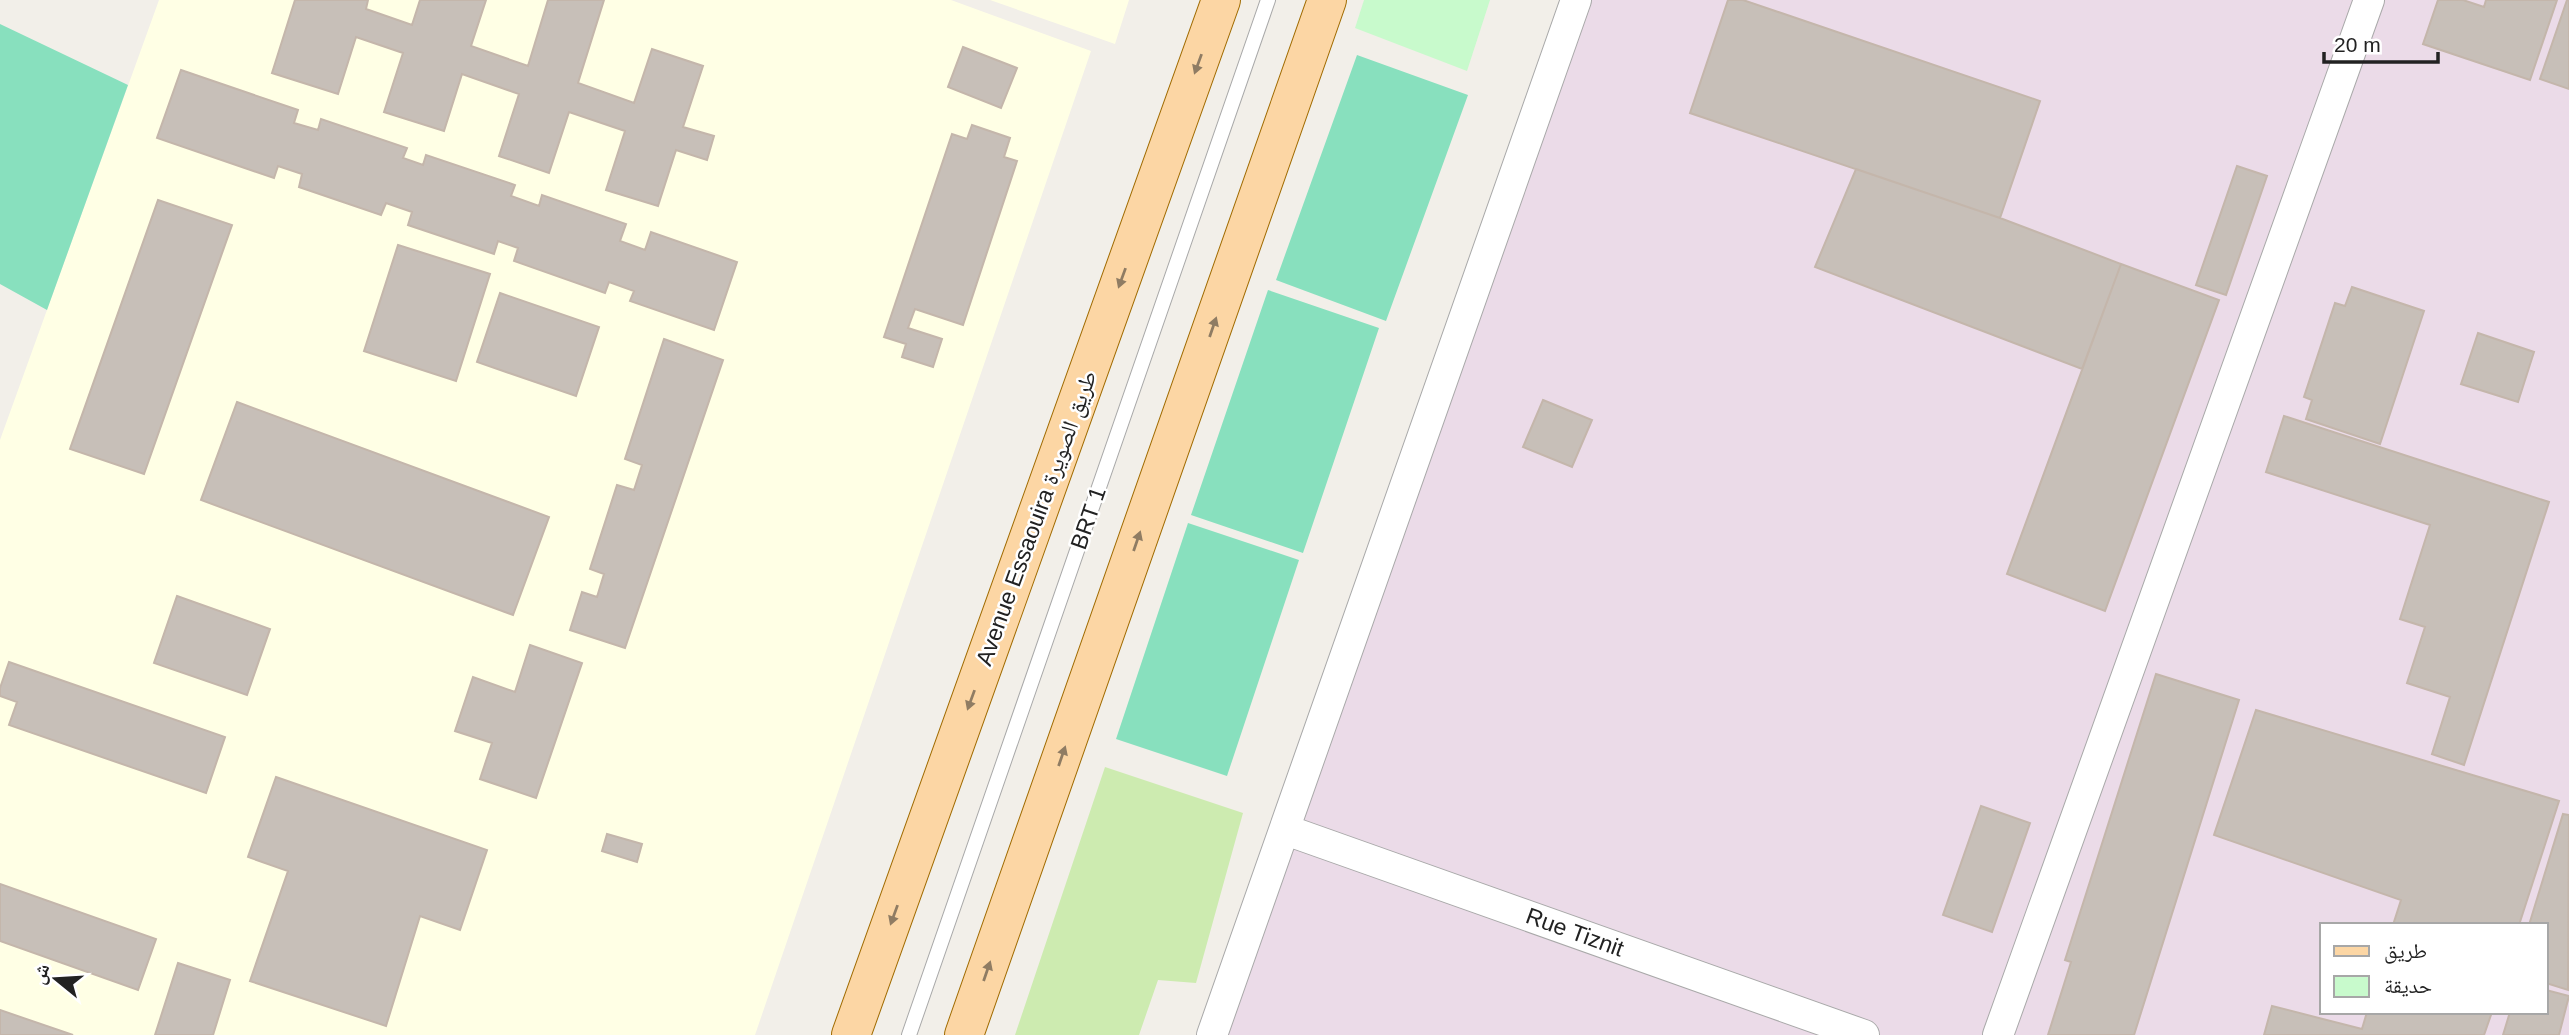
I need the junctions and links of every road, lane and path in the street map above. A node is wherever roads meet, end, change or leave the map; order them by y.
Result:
1 (1221, 0) edge
2 (1268, 0) edge
3 (1327, 0) edge
4 (1576, 0) edge
5 (2369, 0) edge
6 (1286, 830) junction
7 (851, 1035) edge
8 (909, 1035) edge
9 (964, 1035) edge
10 (1212, 1035) edge
11 (1864, 1035) edge
12 (1998, 1035) edge

1 -> 7 main road, Avenue Essaouira طريق الصويرة
2 - 8 lane, BRT 1
9 -> 3 main road
4 - 6 street
5 - 12 street
6 - 10 street
6 - 11 street, Rue Tiznit

